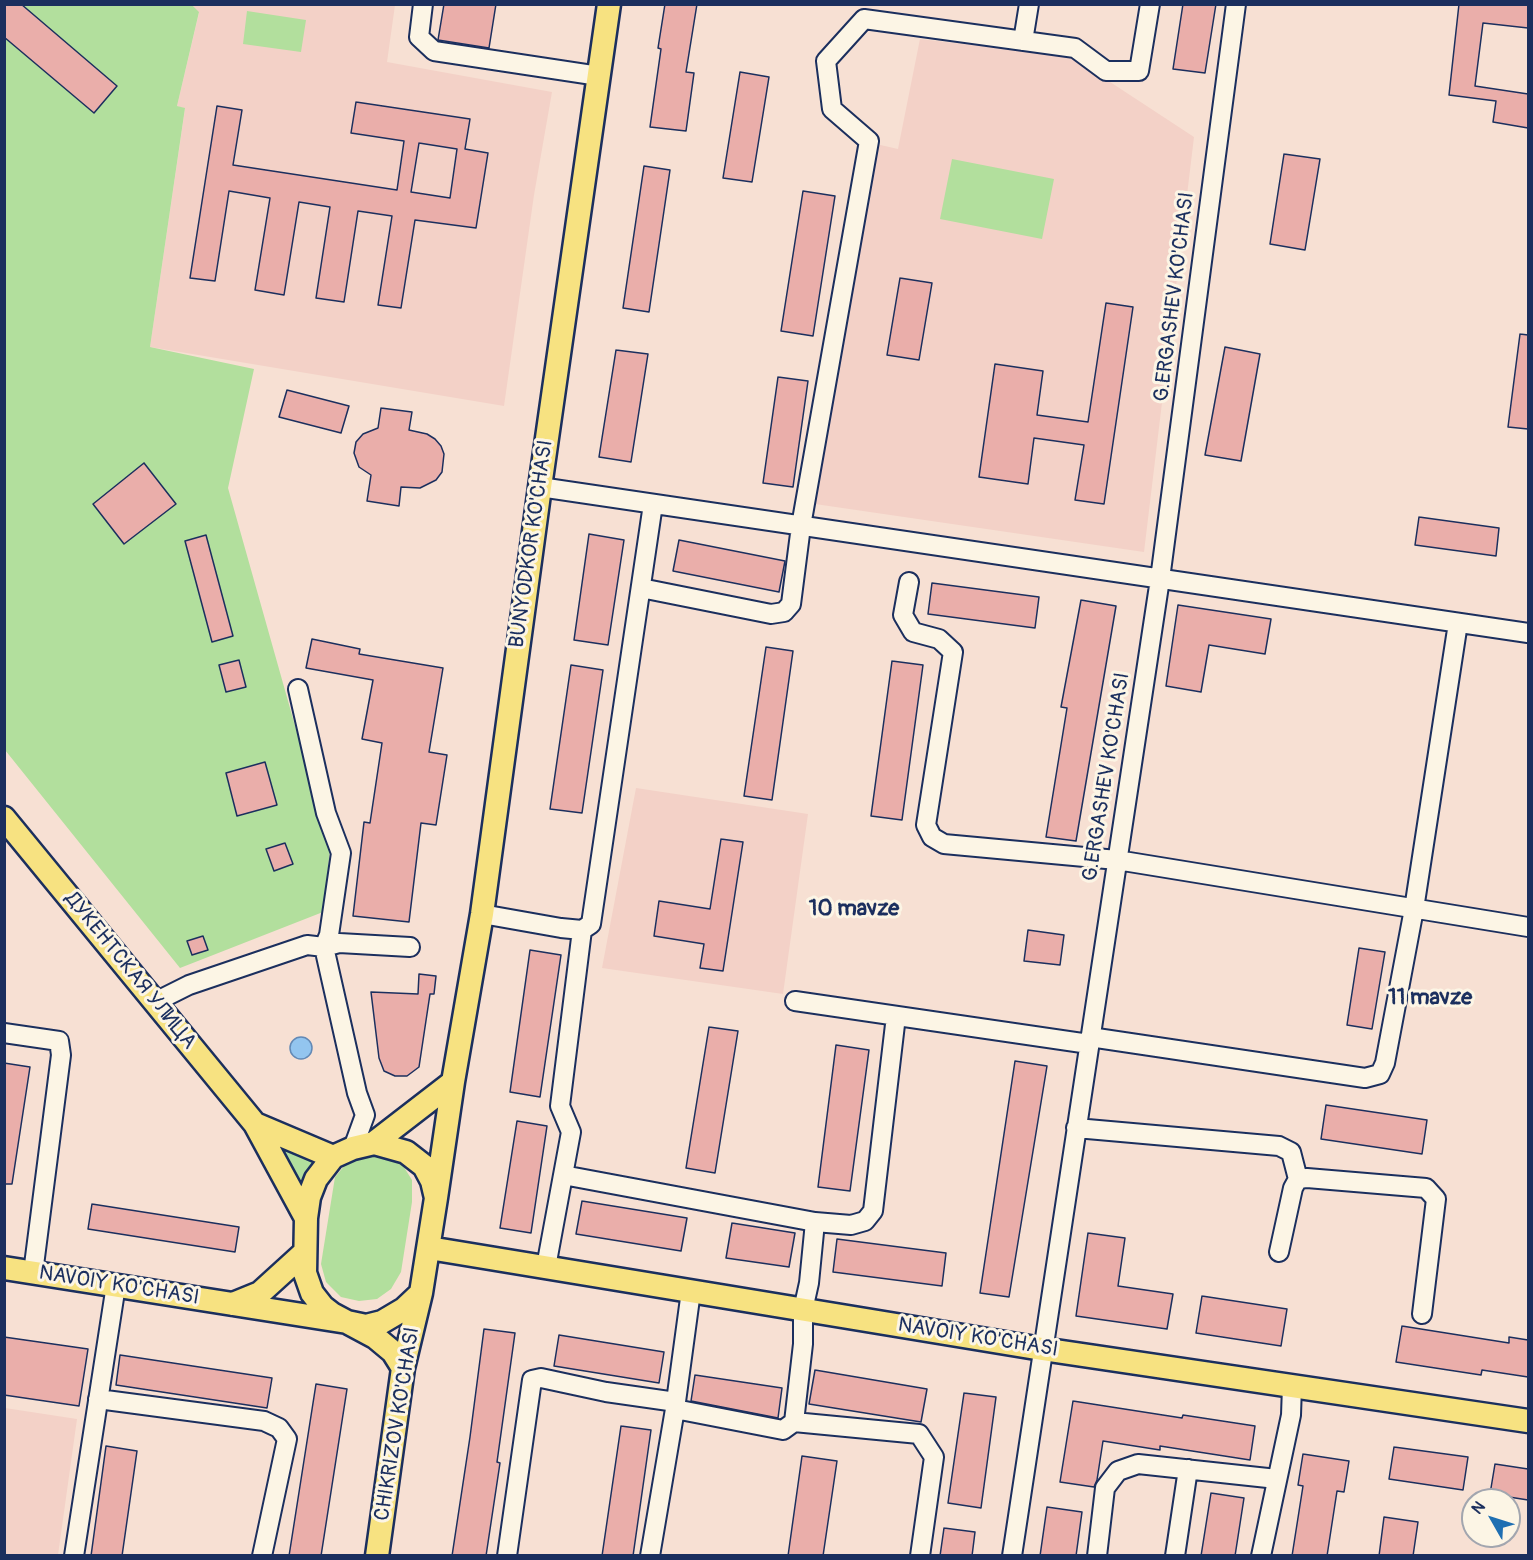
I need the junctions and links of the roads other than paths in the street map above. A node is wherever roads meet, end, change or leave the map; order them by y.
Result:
1 (423, 4) edge
2 (609, 4) edge
3 (1029, 4) edge
4 (1150, 4) edge
5 (1236, 4) edge
6 (865, 12) edge
7 (1023, 41) junction
8 (599, 76) junction
9 (540, 487) junction
10 (653, 504) junction
11 (801, 526) junction
12 (1160, 579) junction
13 (909, 582) dead end
14 (640, 588) junction
15 (1458, 623) junction
16 (1528, 633) edge
17 (298, 689) dead end
18 (4, 818) edge
19 (1117, 860) junction
20 (1414, 909) junction
21 (482, 914) junction
22 (1528, 927) edge
23 (582, 930) junction
24 (324, 947) junction
25 (410, 947) dead end
26 (795, 1001) dead end
27 (155, 1002) junction
28 (896, 1016) junction
29 (4, 1033) edge
30 (1090, 1040) junction
31 (453, 1082) junction
32 (255, 1124) junction
33 (1076, 1128) junction
34 (354, 1149) junction
35 (563, 1175) junction
36 (1298, 1179) junction
37 (436, 1198) junction
38 (306, 1218) junction
39 (815, 1222) junction
40 (429, 1248) junction
41 (1279, 1252) dead end
42 (304, 1253) junction
43 (546, 1267) junction
44 (4, 1268) edge
45 (33, 1273) junction
46 (116, 1285) junction
47 (692, 1291) junction
48 (421, 1293) junction
49 (233, 1304) junction
50 (803, 1310) junction
51 (1422, 1314) dead end
52 (347, 1322) junction
53 (1042, 1349) junction
54 (403, 1368) junction
55 (1292, 1386) junction
56 (98, 1399) junction
57 (675, 1406) junction
58 (1528, 1421) edge
59 (794, 1422) junction
60 (1188, 1469) junction
61 (1277, 1479) junction
62 (74, 1556) edge
63 (262, 1556) edge
64 (377, 1556) edge
65 (507, 1556) edge
66 (650, 1556) edge
67 (920, 1556) edge
68 (1012, 1556) edge
69 (1097, 1556) edge
70 (1175, 1556) edge
71 (1261, 1556) edge

1 - 8 street
2 - 8 main road, BUNYODKOR KO'CHASI
3 - 7 street
4 - 7 street
5 - 12 street, G.ERGASHEV KO'CHASI
6 - 7 street
6 - 11 street
8 - 9 main road, BUNYODKOR KO'CHASI
9 - 10 street
9 - 21 main road, BUNYODKOR KO'CHASI
10 - 11 street
10 - 14 street
11 - 12 street
11 - 14 street
12 - 15 street
12 - 19 street, G.ERGASHEV KO'CHASI
13 - 19 street
14 - 23 street
15 - 16 street
15 - 20 street
17 - 24 street
18 - 27 main road, ДУКЕНТСКАЯ УЛИЦА
19 - 20 street
19 - 30 street, G.ERGASHEV KO'CHASI
20 - 22 street
20 - 30 street
21 - 23 street
21 - 31 main road, BUNYODKOR KO'CHASI
23 - 35 street
24 - 25 street
24 - 27 street
24 - 34 street
26 - 28 street
27 - 32 main road, ДУКЕНТСКАЯ УЛИЦА
28 - 30 street
28 - 39 street
29 - 45 street
30 - 33 street, G.ERGASHEV KO'CHASI
31 - 34 main road
31 - 37 main road
32 - 34 main road
32 - 38 main road, ДУКЕНТСКАЯ УЛИЦА
33 - 36 street
33 - 53 street, G.ERGASHEV KO'CHASI
34 - 37 main road
34 - 38 main road
35 - 39 street
35 - 43 street
36 - 41 street
36 - 51 street
37 - 40 main road
38 - 42 main road
39 - 50 street
40 - 43 main road, NAVOIY KO'CHASI
40 - 48 main road
42 - 49 main road
42 - 52 main road
43 - 47 main road, NAVOIY KO'CHASI
44 - 45 main road, NAVOIY KO'CHASI
45 - 46 main road, NAVOIY KO'CHASI
46 - 49 main road, NAVOIY KO'CHASI
46 - 56 street
47 - 50 main road, NAVOIY KO'CHASI
47 - 57 street
48 - 52 main road
48 - 54 main road, CHIKRIZOV KO'CHASI
49 - 52 main road, NAVOIY KO'CHASI
50 - 53 main road, NAVOIY KO'CHASI
50 - 59 street
52 - 54 main road
53 - 55 main road, NAVOIY KO'CHASI
53 - 68 street, G.ERGASHEV KO'CHASI
54 - 64 main road, CHIKRIZOV KO'CHASI
55 - 58 main road, NAVOIY KO'CHASI
55 - 61 street
56 - 62 street
56 - 63 street
57 - 59 street
57 - 65 street
57 - 66 street
59 - 67 street
60 - 61 street
60 - 69 street
60 - 70 street
61 - 71 street

